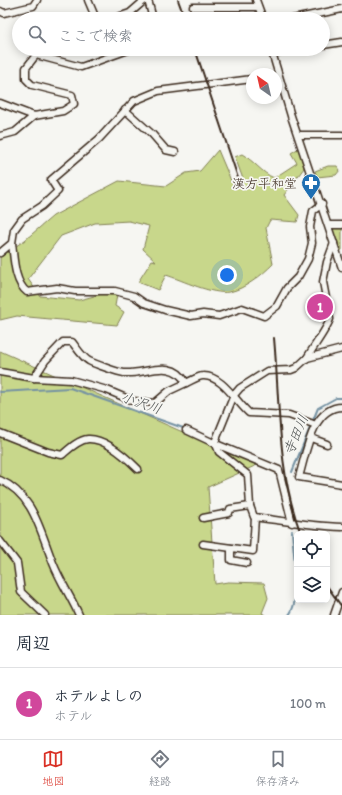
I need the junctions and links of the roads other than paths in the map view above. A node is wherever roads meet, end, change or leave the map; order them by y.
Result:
1 (37, 0) edge
2 (88, 0) edge
3 (145, 0) edge
4 (148, 0) edge
5 (256, 0) edge
6 (193, 7) dead end
7 (258, 7) junction
8 (342, 9) edge
9 (0, 11) edge
10 (93, 12) edge
11 (131, 12) edge
12 (151, 12) edge
13 (260, 12) edge
14 (327, 12) edge
15 (342, 42) edge
16 (330, 44) edge
17 (35, 56) edge
18 (39, 56) edge
19 (113, 56) edge
20 (272, 56) edge
21 (275, 68) edge
22 (246, 80) edge
23 (282, 90) edge
24 (0, 103) edge
25 (125, 110) junction
26 (34, 116) junction
27 (298, 135) junction
28 (342, 135) edge
29 (0, 136) edge
30 (175, 152) dead end
31 (322, 204) junction
32 (342, 224) edge
33 (329, 226) junction
34 (12, 243) junction
35 (334, 243) junction
36 (0, 253) edge
37 (342, 268) edge
38 (342, 349) edge
39 (306, 358) junction
40 (0, 372) edge
41 (34, 378) junction
42 (186, 383) junction
43 (234, 394) junction
44 (342, 406) edge
45 (316, 425) junction
46 (186, 430) dead end
47 (0, 433) edge
48 (311, 438) junction
49 (216, 441) junction
50 (327, 444) dead end
51 (138, 469) dead end
52 (0, 480) edge
53 (342, 484) edge
54 (250, 506) junction
55 (255, 517) junction
56 (203, 518) dead end
57 (292, 523) junction
58 (342, 527) edge
59 (0, 541) edge
60 (203, 544) dead end
61 (231, 548) junction
62 (247, 563) dead end
63 (342, 592) edge
64 (45, 615) edge
65 (79, 615) edge
66 (334, 615) edge

1 - 9 street
2 - 10 street
3 - 11 street
4 - 12 street
5 - 7 street
6 - 7 street
7 - 13 street
8 - 14 street
15 - 16 street
17 - 26 street
18 - 19 street
20 - 21 street
22 - 25 street
23 - 27 street
24 - 26 street
25 - 30 street
25 - 34 street
26 - 29 street
27 - 28 street
27 - 31 street
31 - 33 street
31 - 34 street
32 - 33 street
33 - 35 street
34 - 36 street
35 - 37 street
35 - 39 street
38 - 39 street
39 - 43 street
40 - 41 street
41 - 42 street
41 - 42 street
42 - 43 street
43 - 45 street
43 - 49 street
44 - 45 street
45 - 48 street
46 - 49 street
47 - 51 street
48 - 50 street
48 - 53 street
49 - 54 street
49 - 57 street
52 - 65 street
54 - 55 street
54 - 56 street
55 - 57 street
55 - 61 street
57 - 58 street
59 - 64 street
60 - 61 street
61 - 62 street
63 - 66 street

